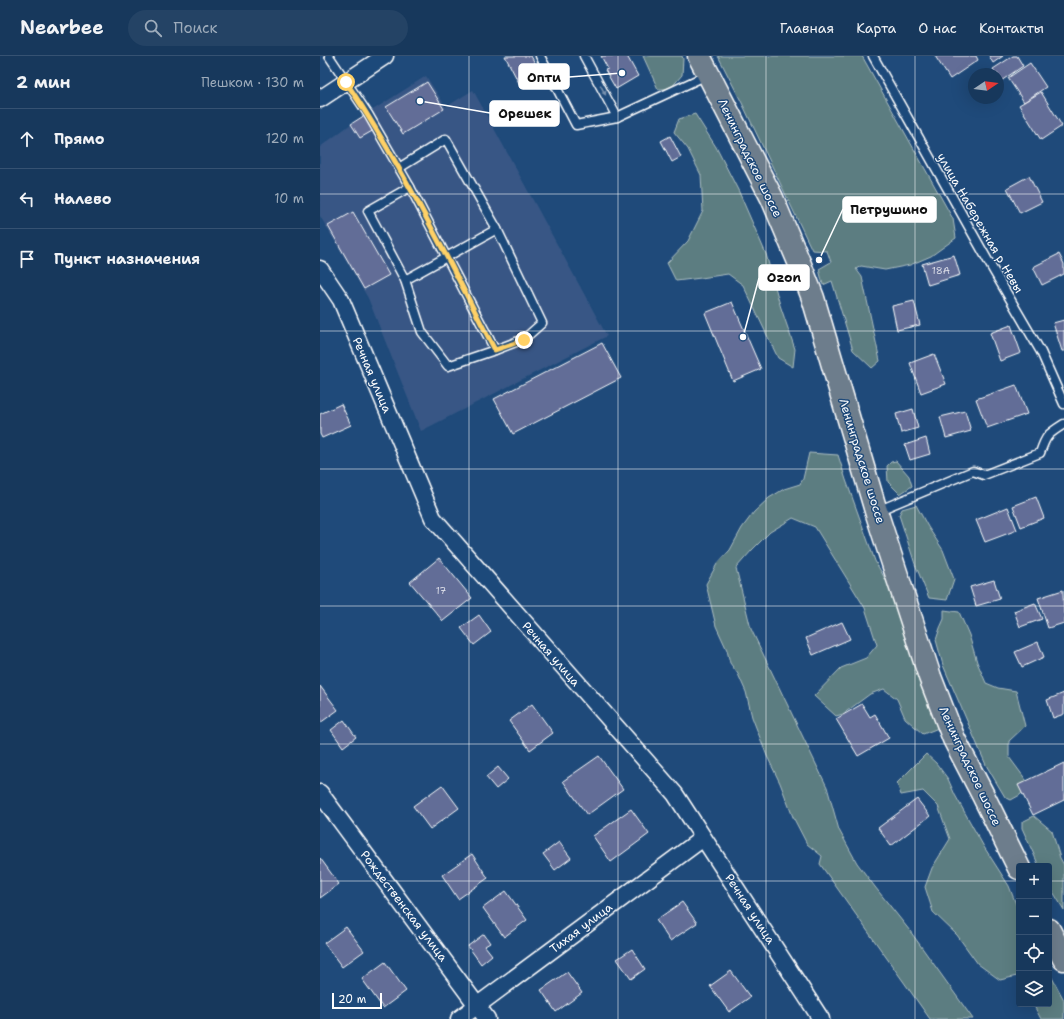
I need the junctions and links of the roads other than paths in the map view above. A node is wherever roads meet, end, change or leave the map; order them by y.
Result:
1 (329, 56) edge
2 (385, 56) edge
3 (540, 56) edge
4 (584, 56) edge
5 (873, 56) edge
6 (704, 65) edge
7 (346, 82) junction
8 (320, 99) edge
9 (617, 118) junction
10 (399, 168) junction
11 (410, 186) junction
12 (496, 228) junction
13 (446, 257) junction
14 (320, 269) edge
15 (405, 280) junction
16 (495, 350) junction
17 (1064, 404) edge
18 (1064, 424) edge
19 (876, 511) junction
20 (320, 793) edge
21 (703, 838) junction
22 (1017, 863) edge
23 (1052, 935) edge
24 (1064, 959) edge
25 (477, 1005) junction
26 (459, 1019) edge
27 (487, 1019) edge
28 (821, 1019) edge

1 - 7 lane
2 - 7 street
3 - 9 lane
4 -> 9 lane
5 - 17 lane, улица Набережная р Невы
6 - 9 lane
6 - 19 main road, Ленинградское шоссе
7 - 8 street
7 - 10 lane
10 - 11 lane
10 - 12 lane
11 - 13 lane
11 - 15 lane
12 - 13 lane
12 - 16 lane
13 - 15 lane
13 - 16 lane
14 - 21 street, Речная улица
15 - 16 lane
18 - 19 lane
19 - 22 main road, Ленинградское шоссе
20 - 25 street, Рождественская улица
21 - 25 street, Тихая улица
21 - 28 street, Речная улица
23 - 24 main road
25 - 26 street, Тихая улица
25 - 27 street, Рождественская улица

